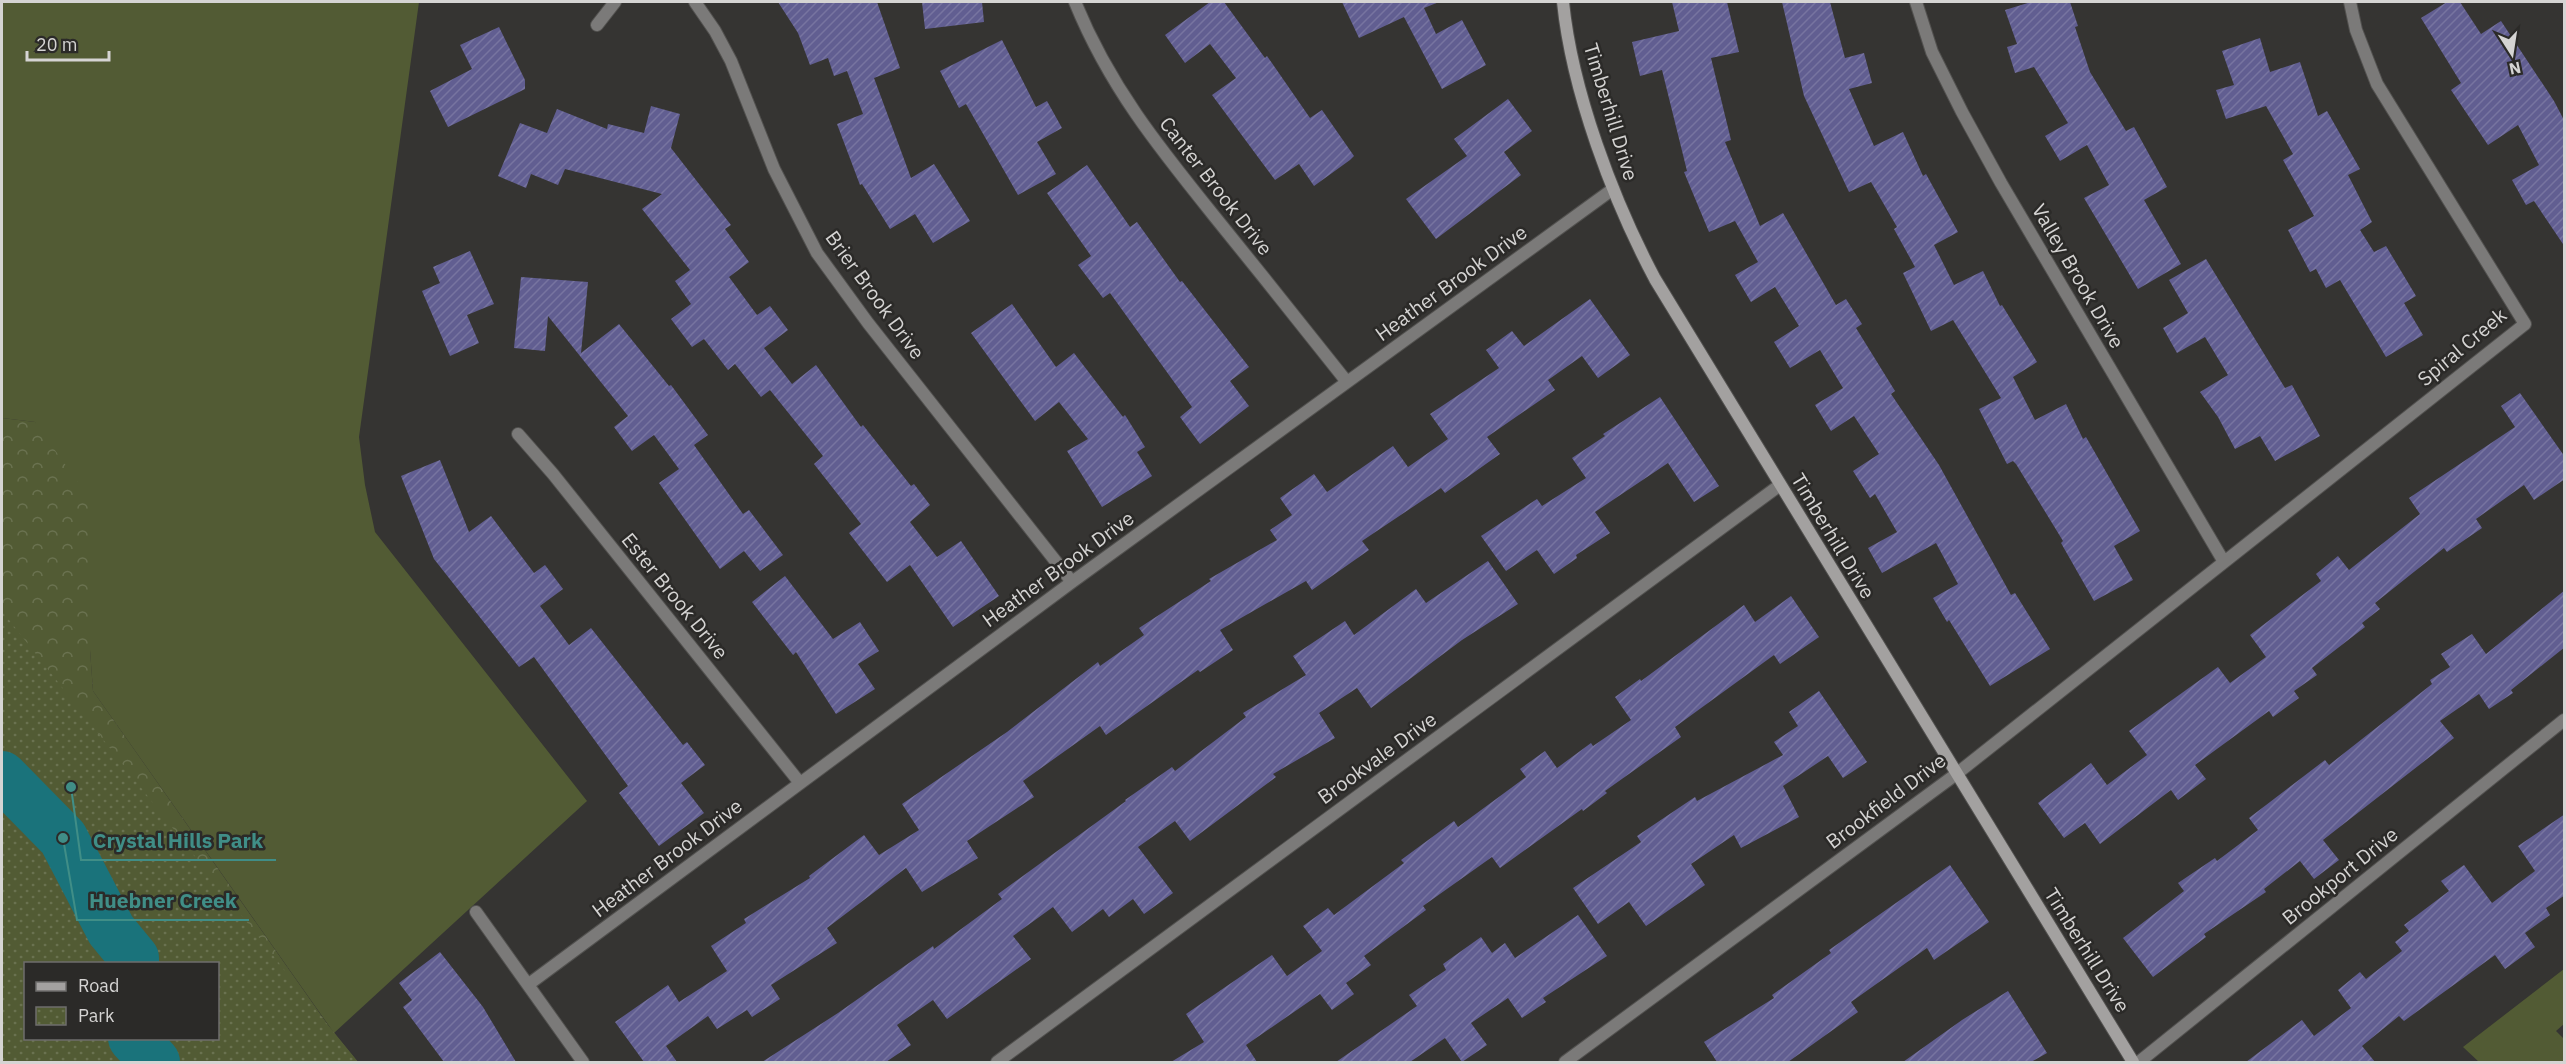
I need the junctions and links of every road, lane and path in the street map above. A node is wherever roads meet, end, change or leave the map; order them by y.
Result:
1 (615, 2) edge
2 (695, 2) edge
3 (1075, 2) edge
4 (1563, 2) edge
5 (1917, 2) edge
6 (2350, 2) edge
7 (597, 25) dead end
8 (1613, 189) junction
9 (1347, 382) junction
10 (518, 435) dead end
11 (1780, 485) junction
12 (2224, 562) junction
13 (1072, 582) junction
14 (2565, 720) edge
15 (1955, 775) junction
16 (800, 783) junction
17 (476, 912) dead end
18 (529, 984) junction
19 (583, 1062) edge
20 (997, 1062) edge
21 (1565, 1062) edge
22 (2133, 1062) edge
23 (2139, 1062) edge

1 - 7 street
2 - 13 street, Brier Brook Drive
3 - 9 street, Canter Brook Drive
4 - 8 street, Timberhill Drive
5 - 12 street, Valley Brook Drive
6 - 12 street, Spiral Creek
8 - 9 street, Heather Brook Drive
8 - 11 street, Timberhill Drive
9 - 13 street, Heather Brook Drive
10 - 16 street, Ester Brook Drive
11 - 15 street, Timberhill Drive
11 - 20 street, Brookvale Drive
12 - 15 street, Brookfield Drive
13 - 16 street, Heather Brook Drive
14 - 23 street, Brookport Drive
15 - 21 street, Brookfield Drive
15 - 22 street, Timberhill Drive
16 - 18 street, Heather Brook Drive
17 - 18 street
18 - 19 street

